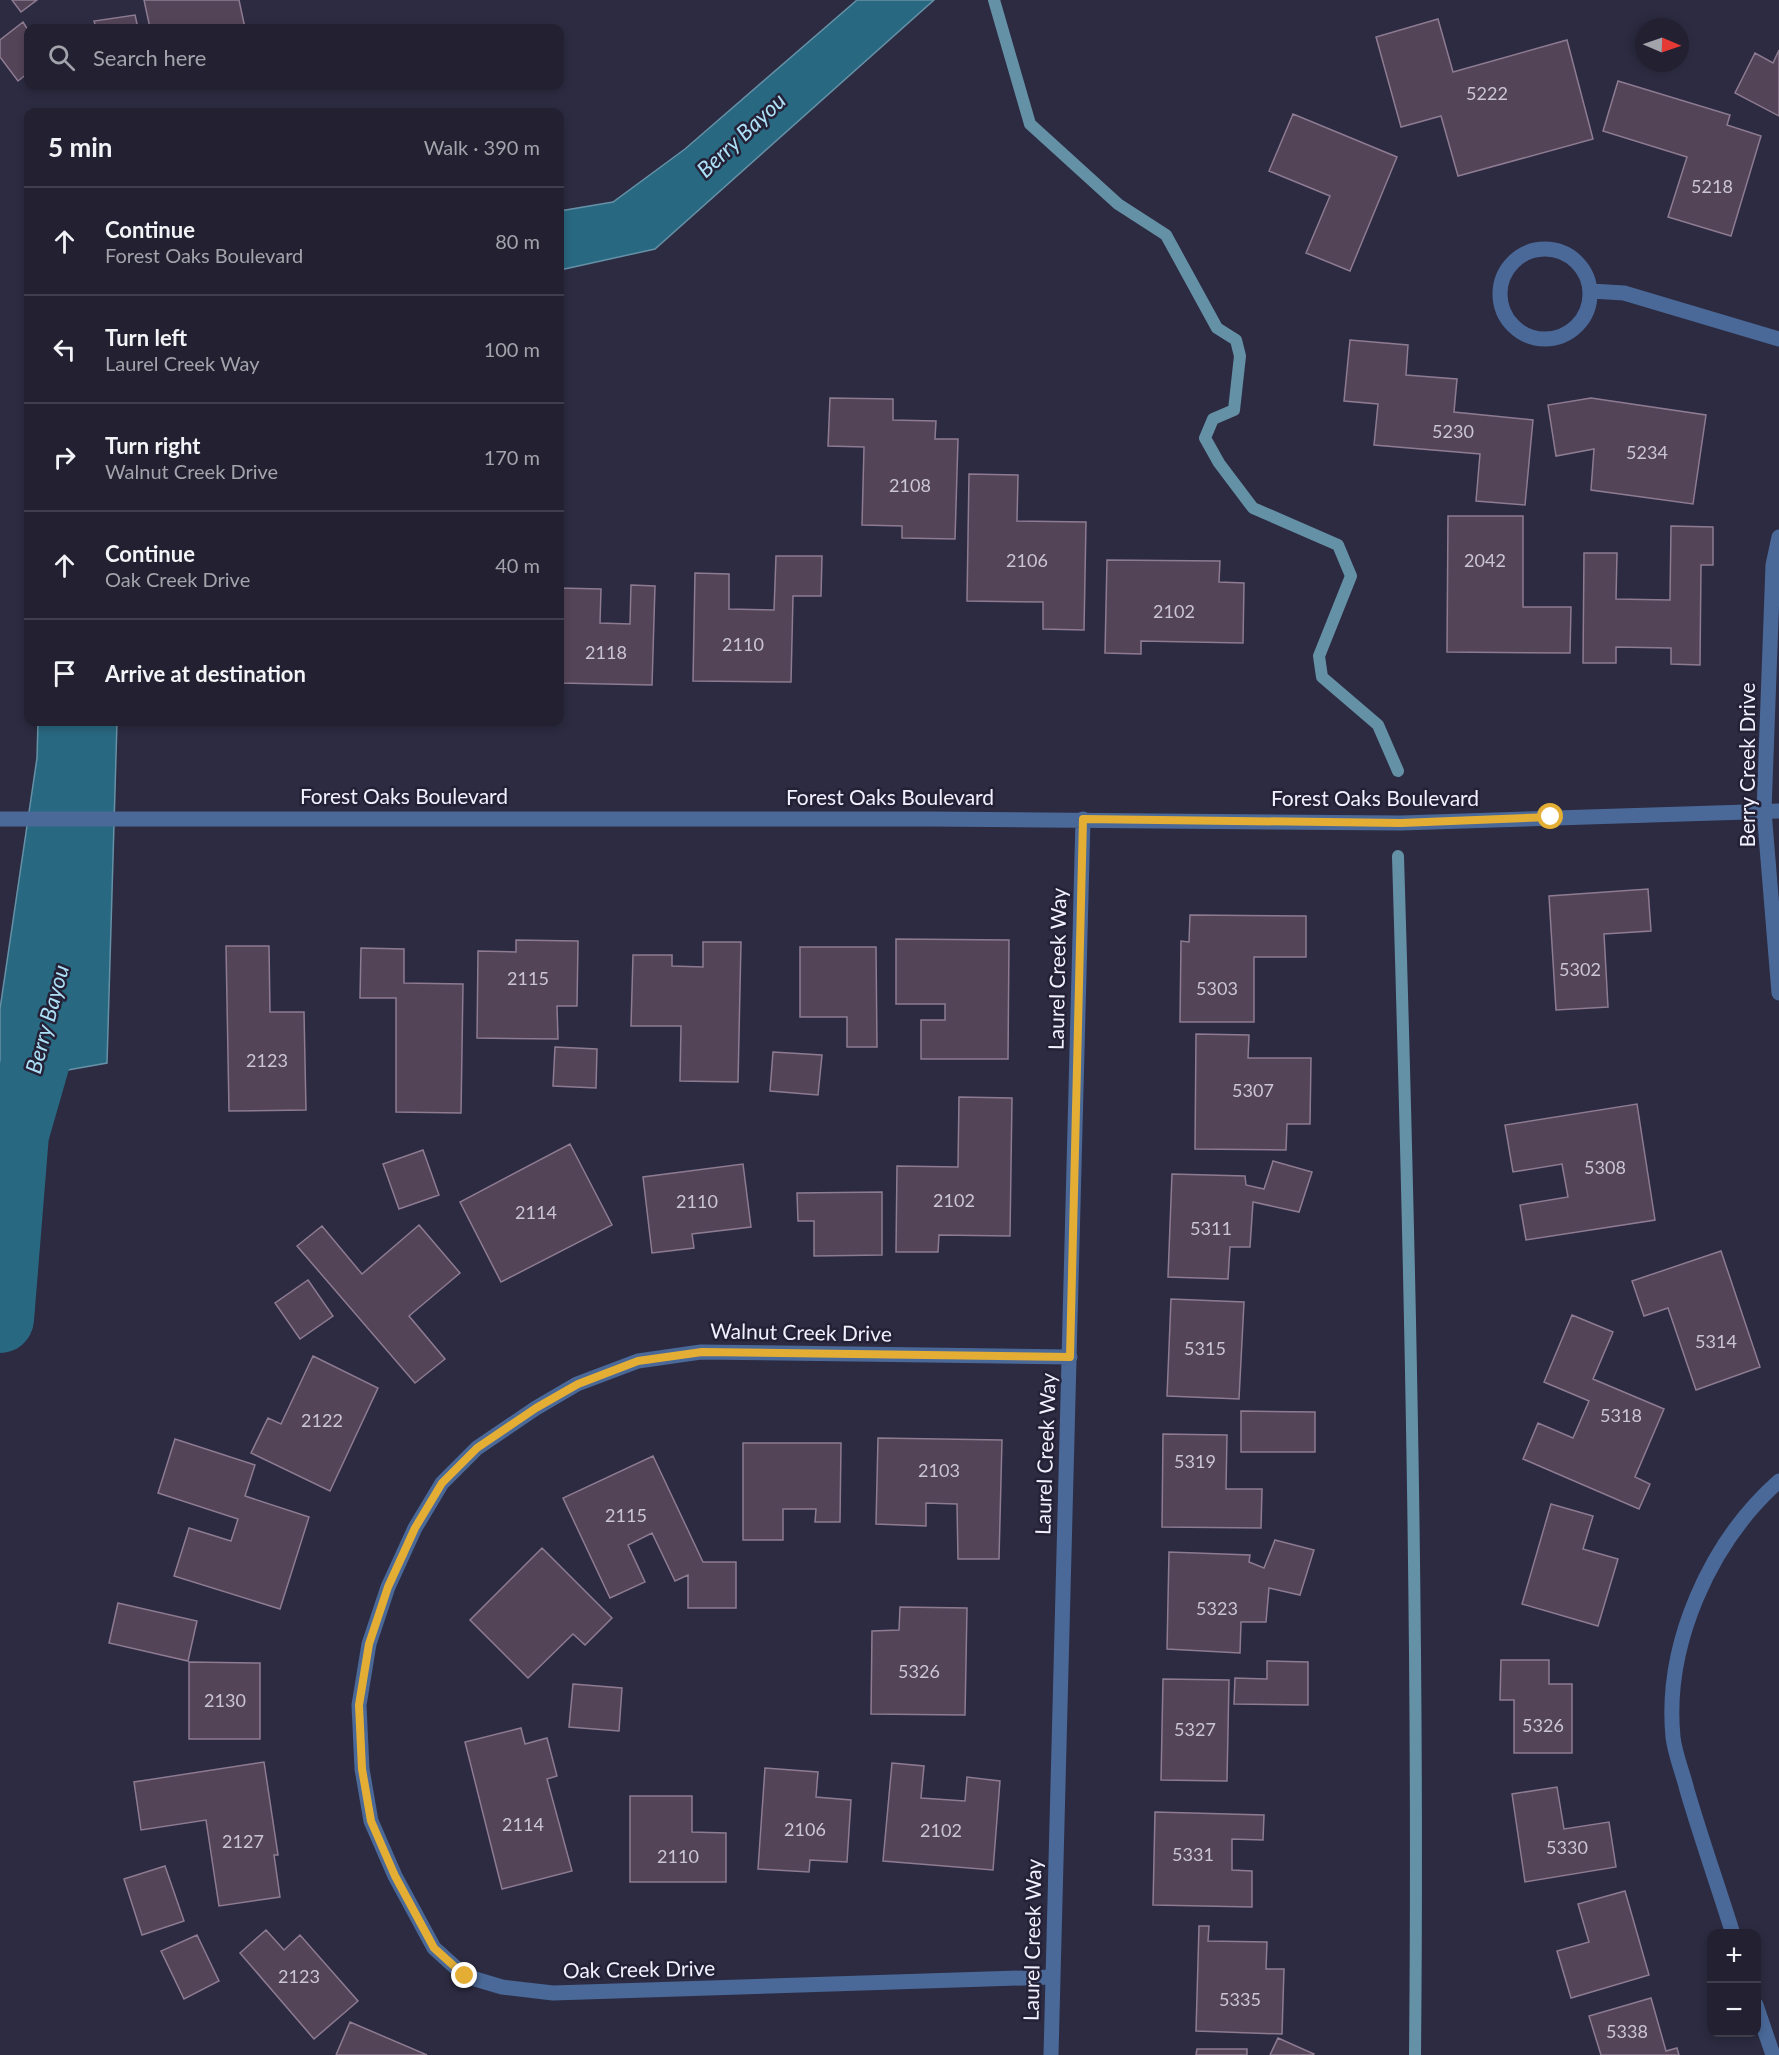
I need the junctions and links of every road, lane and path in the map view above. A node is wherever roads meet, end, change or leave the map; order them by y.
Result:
1 (1591, 291) junction
2 (1779, 339) edge
3 (1779, 537) edge
4 (1772, 811) edge
5 (0, 819) edge
6 (1083, 819) junction
7 (1779, 993) edge
8 (1070, 1357) junction
9 (1779, 1481) edge
10 (362, 1769) joint
11 (1731, 1929) edge
12 (1052, 1977) junction
13 (1761, 2019) edge
14 (1051, 2055) edge
15 (1773, 2055) edge

1 - 1 street
1 - 2 street
3 - 4 street, Berry Creek Drive
4 - 6 street, Forest Oaks Boulevard
4 - 7 street, Berry Creek Drive
5 - 6 street, Forest Oaks Boulevard
6 - 8 street, Laurel Creek Way
8 - 10 street, Walnut Creek Drive
8 - 12 street, Laurel Creek Way
9 - 11 street
10 - 12 street, Oak Creek Drive
12 - 14 street, Laurel Creek Way
13 - 15 street

